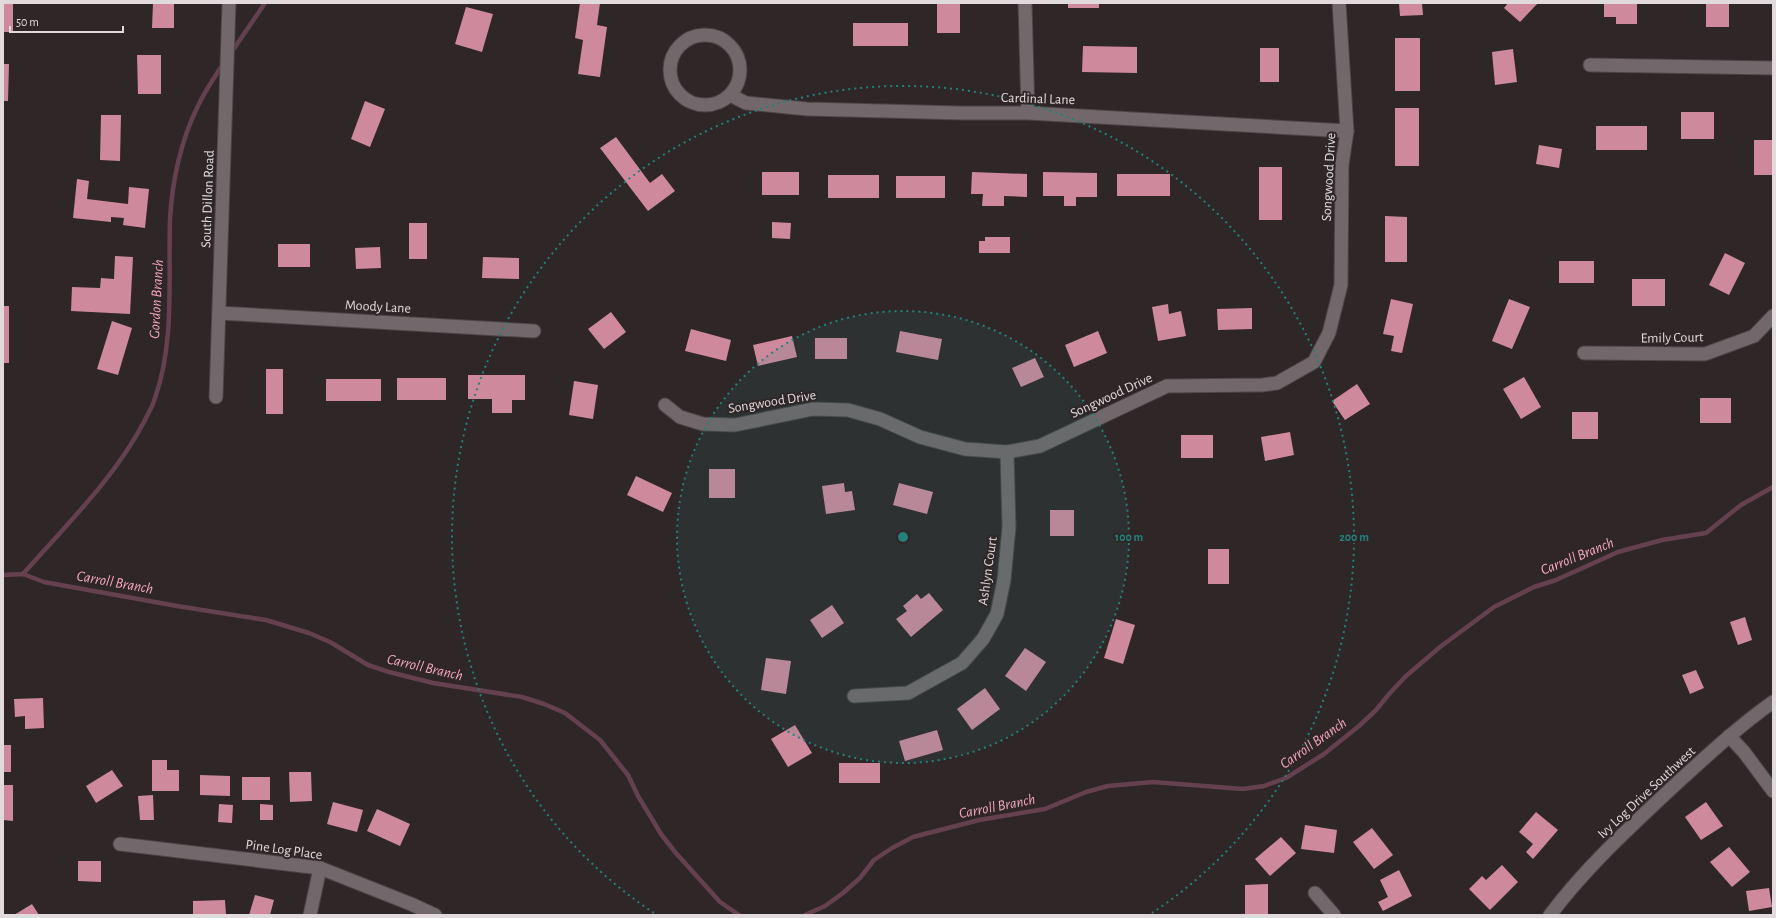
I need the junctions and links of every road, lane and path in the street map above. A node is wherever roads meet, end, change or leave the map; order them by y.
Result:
1 (229, 3) edge
2 (1025, 3) edge
3 (1339, 3) edge
4 (1590, 65) dead end
5 (1773, 68) edge
6 (730, 96) junction
7 (1028, 113) junction
8 (1347, 131) junction
9 (219, 313) junction
10 (1773, 316) edge
11 (534, 331) dead end
12 (1584, 353) dead end
13 (216, 397) dead end
14 (665, 405) dead end
15 (1007, 452) junction
16 (854, 696) dead end
17 (1773, 702) edge
18 (1729, 736) junction
19 (1773, 791) edge
20 (120, 844) dead end
21 (320, 868) junction
22 (1315, 893) dead end
23 (310, 915) edge
24 (435, 915) edge
25 (1334, 915) edge
26 (1550, 915) edge

1 - 9 street, South Dillon Road
2 - 7 street
3 - 8 street, Songwood Drive
4 - 5 street
6 - 6 street
6 - 7 street, Cardinal Lane
7 - 8 street, Cardinal Lane
8 - 15 street, Songwood Drive
9 - 11 street, Moody Lane
9 - 13 street, South Dillon Road
10 - 12 street, Emily Court
14 - 15 street, Songwood Drive
15 - 16 street, Ashlyn Court
17 - 18 street, Ivy Log Drive Southwest
18 - 19 street
18 - 26 street, Ivy Log Drive Southwest
20 - 21 street, Pine Log Place
21 - 23 street
21 - 24 street, Pine Log Place
22 - 25 street

